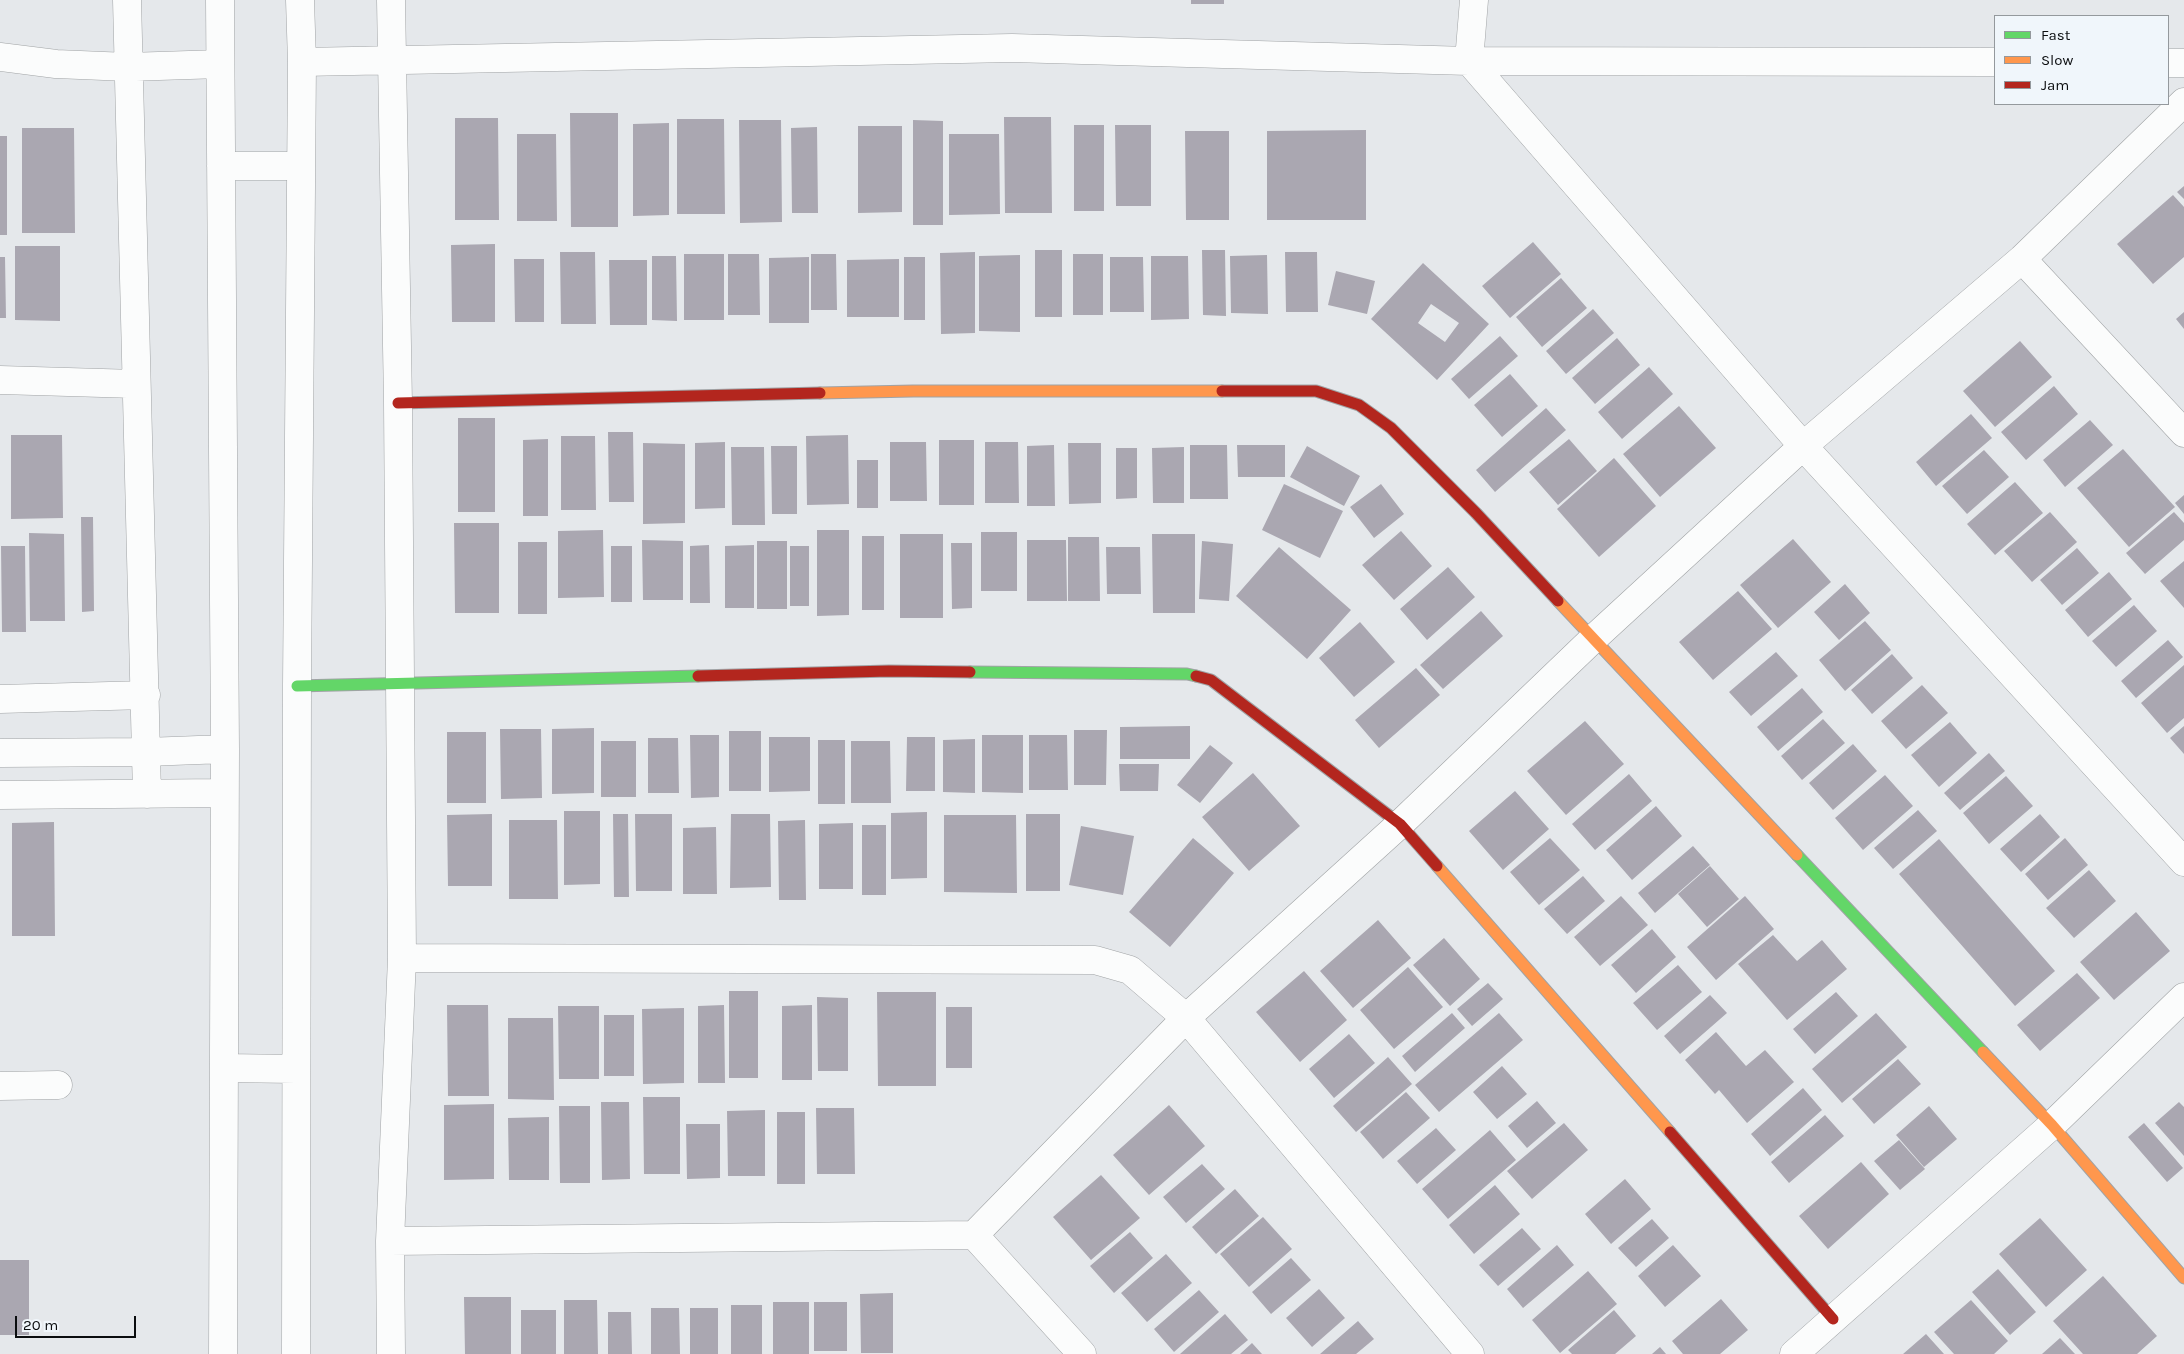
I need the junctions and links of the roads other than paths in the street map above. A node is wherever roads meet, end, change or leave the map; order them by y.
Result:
1 (127, 0) edge
2 (220, 0) edge
3 (300, 0) edge
4 (391, 0) edge
5 (1474, 0) edge
6 (0, 57) edge
7 (392, 59) junction
8 (1469, 61) junction
9 (302, 62) junction
10 (1994, 62) edge
11 (2169, 63) edge
12 (2184, 63) edge
13 (220, 64) junction
14 (128, 67) junction
15 (2184, 102) edge
16 (220, 166) junction
17 (301, 166) junction
18 (2022, 259) junction
19 (0, 380) edge
20 (136, 384) junction
21 (398, 403) junction
22 (2184, 433) edge
23 (1803, 446) junction
24 (1592, 639) junction
25 (400, 683) junction
26 (297, 686) junction
27 (146, 695) junction
28 (0, 699) edge
29 (224, 749) junction
30 (146, 752) junction
31 (0, 753) edge
32 (224, 793) junction
33 (0, 794) edge
34 (147, 794) junction
35 (1400, 824) junction
36 (2184, 862) edge
37 (402, 958) junction
38 (2184, 997) edge
39 (1186, 1018) junction
40 (224, 1068) junction
41 (296, 1069) junction
42 (58, 1085) dead end
43 (0, 1086) edge
44 (2052, 1125) junction
45 (974, 1235) junction
46 (390, 1241) junction
47 (2184, 1278) edge
48 (1833, 1319) junction
49 (223, 1354) edge
50 (296, 1354) edge
51 (390, 1354) edge
52 (1082, 1354) edge
53 (1470, 1354) edge
54 (1794, 1354) edge

1 - 14 street
2 - 13 street
3 - 9 street
4 - 7 street
5 - 8 street
6 - 14 street
7 - 8 street
7 - 9 street
7 - 21 street
8 - 10 street
8 - 23 street
9 - 17 street
11 - 12 street
13 - 14 street
13 - 16 street
14 - 20 street
15 - 18 street
16 - 17 street
16 - 29 street
17 - 26 street
18 - 22 street
18 - 23 street
19 - 20 street
20 - 27 street
21 - 24 street
21 - 25 street
23 - 24 street
23 - 36 street
24 - 35 street
24 - 44 street
25 - 26 street
25 - 35 street
25 - 37 street
26 - 41 street
27 - 28 street
27 - 30 street
29 - 30 street
29 - 32 street
30 - 31 street
30 - 34 street
32 - 34 street
32 - 40 street
33 - 34 street
35 - 39 street
35 - 48 street
37 - 39 street
37 - 46 street
38 - 44 street
39 - 45 street
39 - 53 street
40 - 41 street
40 - 49 street
41 - 50 street
42 - 43 street
44 - 47 street
44 - 48 street
45 - 46 street
45 - 52 street
46 - 51 street
48 - 54 street

